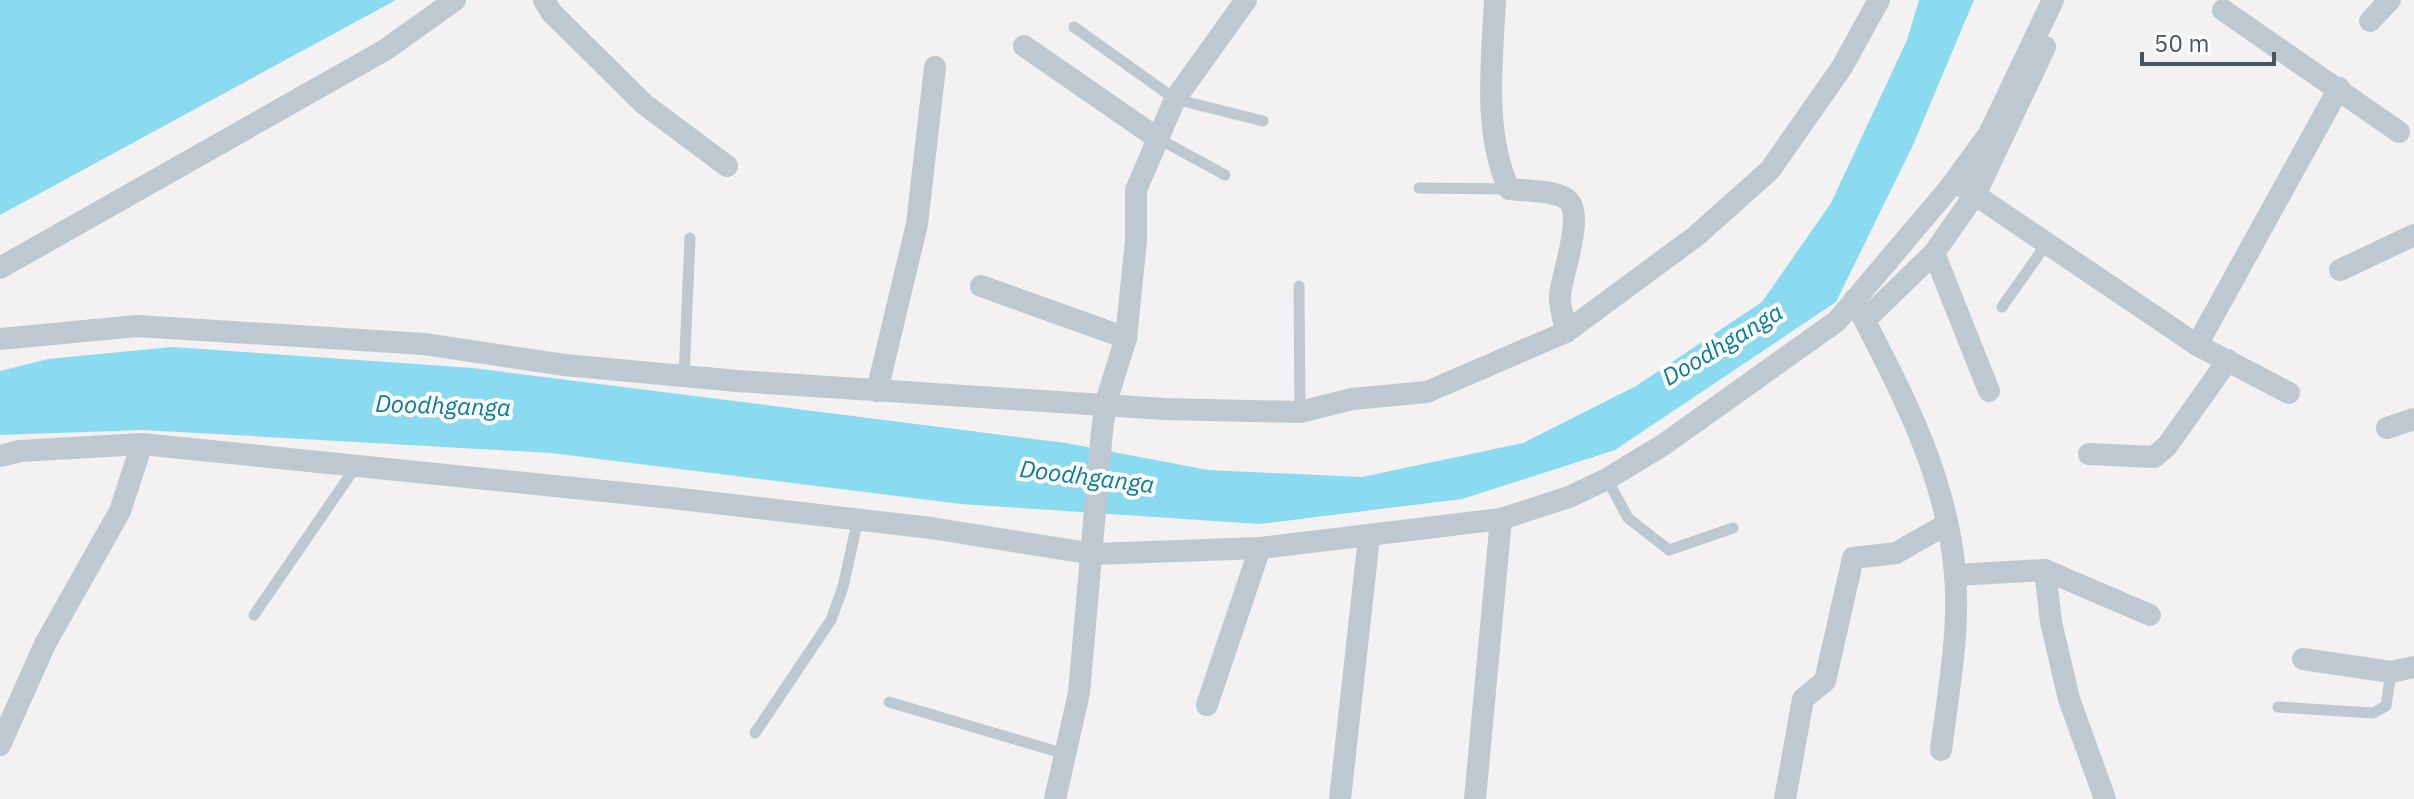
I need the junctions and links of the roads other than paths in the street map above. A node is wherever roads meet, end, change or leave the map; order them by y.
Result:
1 (455, 0) edge
2 (544, 0) edge
3 (1495, 0) edge
4 (1879, 0) edge
5 (2056, 0) edge
6 (2390, 0) edge
7 (1234, 4) edge
8 (2223, 10) dead end
9 (2370, 21) dead end
10 (1074, 27) dead end
11 (1024, 46) dead end
12 (935, 67) dead end
13 (2339, 88) junction
14 (1175, 99) junction
15 (1263, 121) dead end
16 (2399, 132) dead end
17 (1157, 138) junction
18 (727, 166) dead end
19 (1225, 175) dead end
20 (1954, 181) junction
21 (1419, 188) dead end
22 (1509, 189) junction
23 (1976, 193) junction
24 (2414, 235) edge
25 (690, 238) dead end
26 (2047, 243) junction
27 (1934, 253) junction
28 (0, 268) edge
29 (2340, 270) dead end
30 (981, 286) dead end
31 (1299, 286) dead end
32 (2002, 307) dead end
33 (1860, 310) junction
34 (1566, 332) junction
35 (1126, 338) junction
36 (0, 339) edge
37 (2197, 345) junction
38 (2228, 360) junction
39 (684, 377) junction
40 (877, 391) junction
41 (1989, 391) dead end
42 (2289, 393) dead end
43 (1106, 402) junction
44 (1300, 412) junction
45 (2414, 419) edge
46 (2387, 428) dead end
47 (142, 444) junction
48 (2089, 454) dead end
49 (0, 456) edge
50 (357, 465) junction
51 (1607, 479) junction
52 (858, 519) junction
53 (1501, 519) junction
54 (1947, 524) junction
55 (1733, 528) dead end
56 (1369, 537) junction
57 (1094, 545) junction
58 (1260, 548) junction
59 (2045, 570) junction
60 (1955, 575) junction
61 (254, 615) dead end
62 (2150, 615) dead end
63 (2303, 659) dead end
64 (2414, 667) edge
65 (2391, 672) junction
66 (889, 702) dead end
67 (1207, 705) dead end
68 (2278, 707) dead end
69 (755, 733) dead end
70 (0, 745) edge
71 (1941, 750) dead end
72 (1065, 754) junction
73 (1055, 799) edge
74 (1340, 799) edge
75 (1475, 799) edge
76 (1785, 799) edge
77 (2105, 799) edge

1 - 28 street
2 - 18 street
3 - 22 street
4 - 34 street
5 - 20 street
5 - 23 street
6 - 9 street
7 - 14 street
8 - 13 street
10 - 14 lane
11 - 17 street
12 - 40 street
13 - 16 street
13 - 37 street
14 - 15 lane
14 - 17 street
17 - 19 lane
17 - 35 street
20 - 23 street
20 - 33 street
21 - 22 lane
22 - 34 street
23 - 26 street
23 - 27 street
24 - 29 street
25 - 39 lane
26 - 32 lane
26 - 37 street
27 - 33 street
27 - 41 street
30 - 35 street
31 - 44 lane
33 - 51 street
33 - 54 street
34 - 44 street
35 - 43 street
36 - 39 street
37 - 38 street
38 - 42 street
38 - 48 street
39 - 40 street
40 - 43 street
43 - 44 street
43 - 57 street
45 - 46 street
47 - 49 street
47 - 50 street
47 - 70 street
50 - 52 street
50 - 61 lane
51 - 53 street
51 - 55 lane
52 - 57 street
52 - 69 lane
53 - 56 street
53 - 75 street
54 - 60 street
54 - 76 street
56 - 58 street
56 - 74 street
57 - 58 street
57 - 72 street
58 - 67 street
59 - 60 street
59 - 62 street
59 - 77 street
60 - 71 street
63 - 65 street
64 - 65 street
65 - 68 lane
66 - 72 lane
72 - 73 street

